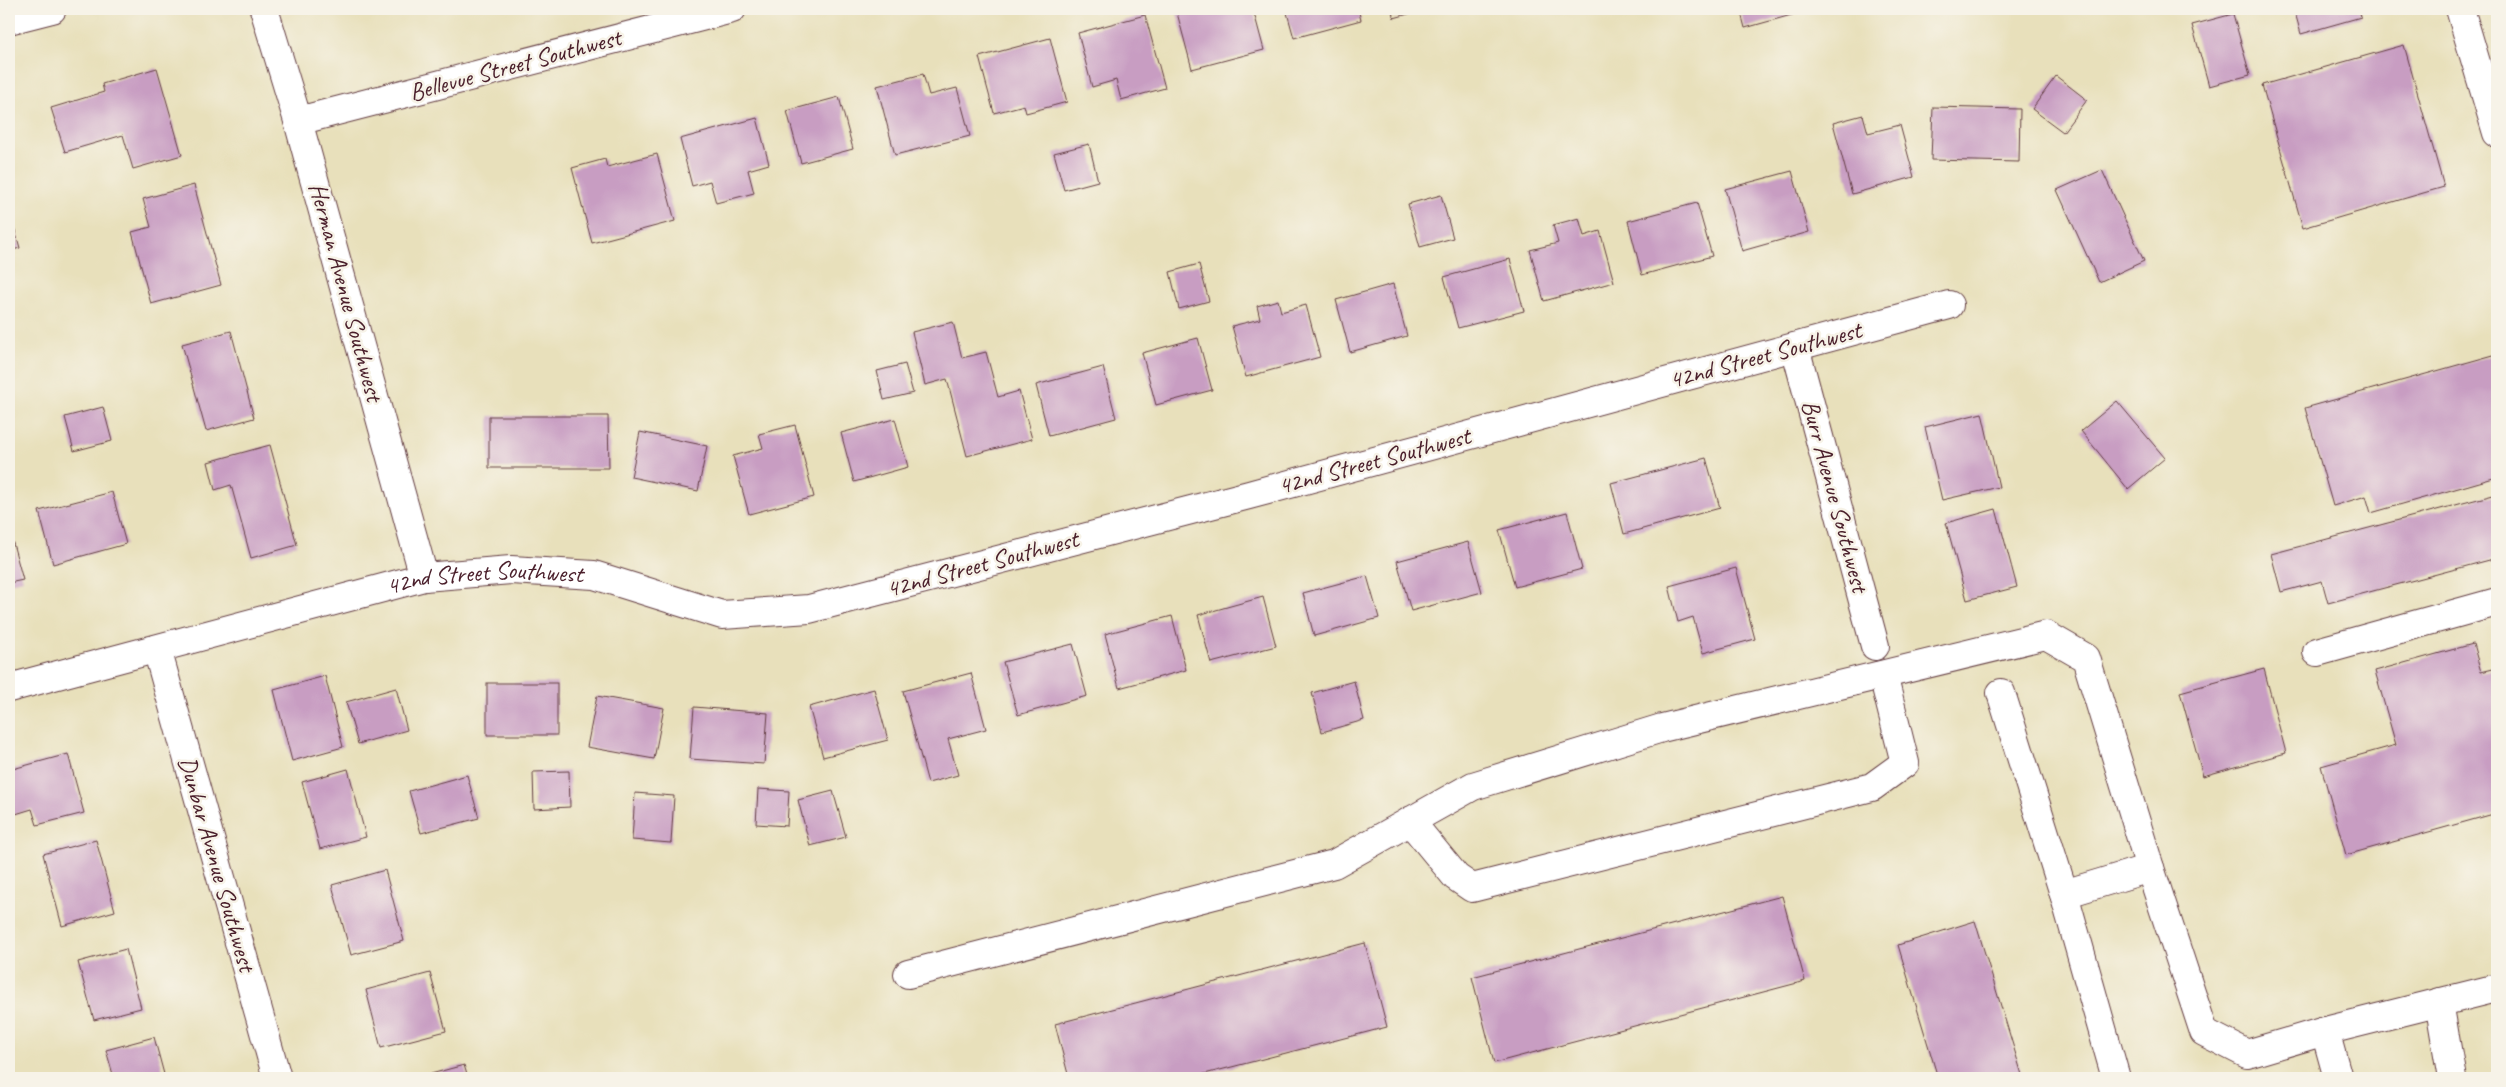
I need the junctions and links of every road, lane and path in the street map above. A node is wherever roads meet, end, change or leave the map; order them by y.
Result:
1 (52, 9) edge
2 (264, 9) edge
3 (732, 9) edge
4 (2460, 9) edge
5 (9, 20) edge
6 (298, 121) junction
7 (2497, 133) edge
8 (1949, 305) dead end
9 (1794, 347) junction
10 (424, 577) junction
11 (2497, 602) edge
12 (1875, 646) dead end
13 (157, 650) junction
14 (2317, 652) dead end
15 (1883, 675) junction
16 (9, 688) edge
17 (2001, 693) dead end
18 (1410, 821) junction
19 (2150, 868) junction
20 (2064, 894) junction
21 (908, 974) dead end
22 (2497, 988) edge
23 (2439, 1002) junction
24 (2325, 1031) junction
25 (277, 1078) edge
26 (2116, 1078) edge
27 (2338, 1078) edge
28 (2452, 1078) edge

1 - 5 street
2 - 6 street, Herman Avenue Southwest
3 - 6 street, Bellevue Street Southwest
4 - 7 street
6 - 10 street, Herman Avenue Southwest
8 - 9 street, 42nd Street Southwest
9 - 10 street, 42nd Street Southwest
9 - 12 street, Burr Avenue Southwest
10 - 13 street, 42nd Street Southwest
11 - 14 street
13 - 16 street, 42nd Street Southwest
13 - 25 street, Dunbar Avenue Southwest
15 - 18 street
15 - 18 street
15 - 19 street
17 - 20 street
18 - 21 street
19 - 20 street
19 - 24 street
20 - 26 street
22 - 23 street
23 - 24 street
23 - 28 street
24 - 27 street

